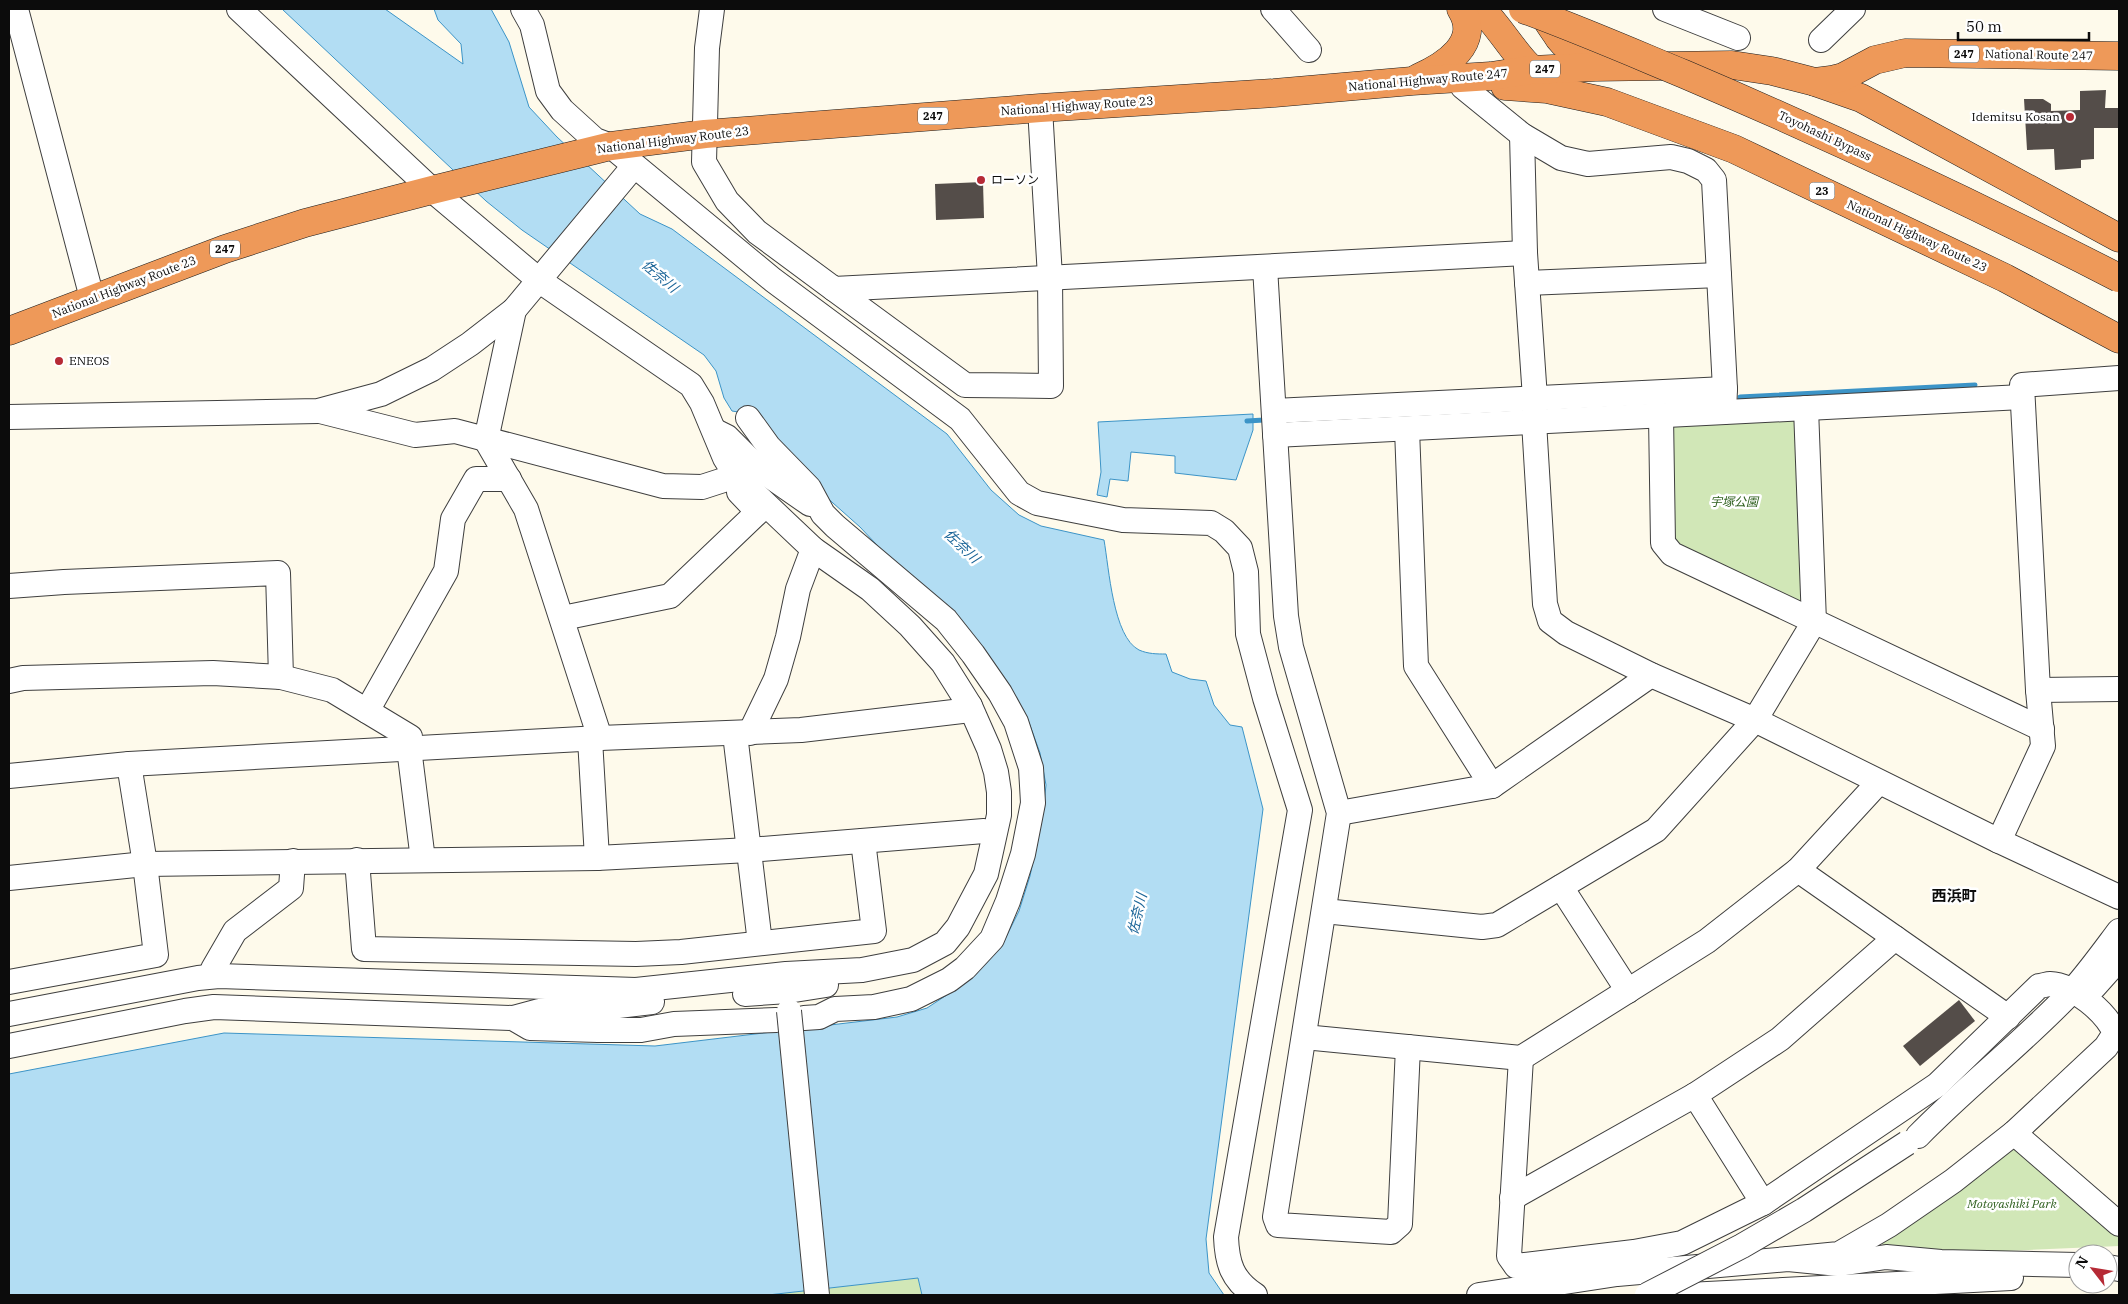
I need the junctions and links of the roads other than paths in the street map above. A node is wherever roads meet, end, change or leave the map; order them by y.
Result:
1 (16, 9) edge
2 (239, 9) edge
3 (523, 9) edge
4 (712, 9) edge
5 (1273, 9) edge
6 (1461, 9) edge
7 (1481, 9) edge
8 (1523, 9) edge
9 (1531, 9) edge
10 (1538, 9) edge
11 (1551, 9) edge
12 (1665, 9) edge
13 (1853, 9) edge
14 (1738, 38) dead end
15 (1821, 40) dead end
16 (1309, 50) dead end
17 (2119, 56) edge
18 (1618, 66) junction
19 (1531, 70) junction
20 (1412, 80) junction
21 (1815, 82) junction
22 (1509, 85) junction
23 (1463, 87) junction
24 (1274, 93) junction
25 (1040, 108) junction
26 (706, 134) junction
27 (1522, 135) junction
28 (602, 148) junction
29 (1734, 149) junction
30 (630, 170) junction
31 (440, 188) junction
32 (2119, 238) edge
33 (1525, 253) junction
34 (1265, 266) junction
35 (2119, 266) edge
36 (1720, 275) junction
37 (544, 277) junction
38 (1050, 278) junction
39 (2119, 278) edge
40 (1527, 283) junction
41 (834, 289) junction
42 (92, 298) junction
43 (514, 310) junction
44 (9, 331) edge
45 (2119, 339) edge
46 (2119, 378) edge
47 (1725, 389) junction
48 (2022, 397) junction
49 (1535, 398) junction
50 (1806, 408) junction
51 (318, 411) junction
52 (1274, 411) junction
53 (1724, 412) junction
54 (1661, 416) junction
55 (9, 417) edge
56 (748, 418) dead end
57 (1534, 422) junction
58 (1407, 429) junction
59 (715, 432) junction
60 (1275, 435) junction
61 (486, 440) junction
62 (733, 477) junction
63 (509, 479) junction
64 (823, 514) junction
65 (813, 549) junction
66 (9, 586) edge
67 (563, 618) junction
68 (1814, 622) junction
69 (1650, 675) junction
70 (281, 677) junction
71 (9, 681) edge
72 (2119, 689) edge
73 (2038, 690) junction
74 (966, 709) junction
75 (367, 711) junction
76 (1755, 720) junction
77 (2042, 729) junction
78 (743, 733) junction
79 (595, 739) junction
80 (409, 748) junction
81 (129, 764) junction
82 (9, 776) edge
83 (1878, 783) junction
84 (1492, 786) junction
85 (1339, 813) junction
86 (984, 831) junction
87 (863, 841) junction
88 (1999, 841) junction
89 (749, 850) junction
90 (597, 858) junction
91 (357, 860) junction
92 (423, 860) junction
93 (293, 861) junction
94 (145, 864) junction
95 (1798, 870) junction
96 (9, 878) edge
97 (1561, 887) junction
98 (2119, 897) edge
99 (1324, 911) junction
100 (2119, 931) edge
101 (1896, 938) junction
102 (760, 943) junction
103 (2119, 959) edge
104 (891, 966) junction
105 (214, 976) junction
106 (9, 982) edge
107 (1628, 991) junction
108 (2078, 994) junction
109 (789, 1010) junction
110 (9, 1014) edge
111 (2008, 1017) junction
112 (1304, 1037) junction
113 (9, 1046) edge
114 (1408, 1047) junction
115 (2113, 1050) edge
116 (1520, 1058) junction
117 (1695, 1095) junction
118 (2014, 1133) junction
119 (1512, 1198) junction
120 (1763, 1203) junction
121 (2119, 1224) edge
122 (1788, 1259) junction
123 (2068, 1265) edge
124 (2068, 1275) edge
125 (817, 1295) edge
126 (1256, 1295) edge
127 (1479, 1295) edge
128 (1647, 1295) edge
129 (1688, 1295) edge

1 - 42 street
2 - 31 street
3 - 28 street
4 - 26 street
5 - 16 street
6 - 20 highway
7 - 19 highway
8 - 39 highway, Toyohashi Bypass, bridge
9 - 19 highway
10 - 18 highway
11 - 35 highway, Toyohashi Bypass
12 - 14 street
13 - 15 street
17 - 21 highway, National Route 247 / 247
18 - 19 highway, National Highway Route 247 / 247
18 - 21 highway, National Highway Route 247 / 247
19 - 20 highway, National Highway Route 247 / 247
19 - 22 highway
19 - 29 highway
20 - 24 highway, National Highway Route 247 / 247
21 - 32 highway
22 - 23 highway, National Highway Route 247 / 247
22 - 29 highway, National Highway Route 23 / 23
23 - 24 highway, National Highway Route 247 / 247
23 - 27 street
24 - 25 highway, National Highway Route 23 / 247
25 - 26 highway, National Highway Route 23 / 247
25 - 38 street
26 - 28 highway, National Highway Route 23 / 247
26 - 41 street
27 - 33 street
27 - 36 street
28 - 30 street
28 - 31 highway, National Highway Route 23 / 247
29 - 45 highway, National Highway Route 23 / 23
30 - 37 street
30 - 126 street
31 - 37 street
31 - 42 highway, National Highway Route 23 / 247
33 - 34 street
33 - 40 street
34 - 38 street
34 - 52 street
36 - 40 street
36 - 47 street
37 - 43 street
37 - 59 street
38 - 41 street
38 - 41 street
40 - 49 street
42 - 44 highway, National Highway Route 23 / 247
43 - 51 street
43 - 61 street
46 - 48 street
47 - 49 street
47 - 53 street
48 - 50 street
48 - 73 street
49 - 52 street
49 - 57 street
50 - 53 street
50 - 68 street
51 - 55 street
51 - 61 street
52 - 60 street
53 - 54 street
54 - 57 street
54 - 68 street
56 - 64 street
57 - 58 street
57 - 69 street
58 - 60 street
58 - 84 street
59 - 62 street
59 - 64 street
60 - 85 street
61 - 62 street
61 - 63 street
62 - 65 street
62 - 67 street
63 - 67 street
63 - 75 street
64 - 109 street
65 - 74 street
65 - 78 street
66 - 70 street
67 - 79 street
68 - 76 street
68 - 77 street
69 - 76 street
69 - 84 street
70 - 71 street
70 - 75 street
72 - 73 street
73 - 77 street
74 - 78 street
74 - 86 street
74 - 104 street
75 - 80 street
76 - 83 street
76 - 97 street
77 - 88 street
78 - 79 street
78 - 89 street
79 - 80 street
79 - 90 street
80 - 81 street
80 - 92 street
81 - 82 street
81 - 94 street
83 - 88 street
83 - 95 street
84 - 85 street
85 - 99 street
86 - 87 street
86 - 104 street
87 - 89 street
87 - 102 street
88 - 98 street
89 - 90 street
89 - 102 street
90 - 92 street
91 - 92 street
91 - 93 street
91 - 102 street
93 - 94 street
93 - 105 street
94 - 96 street
94 - 106 street
95 - 101 street
95 - 107 street
97 - 99 street
97 - 107 street
99 - 112 street
100 - 108 street
101 - 111 street
101 - 117 street
103 - 108 street
104 - 105 street
104 - 109 street
105 - 110 street
107 - 116 street
108 - 111 street
108 - 115 street
108 - 128 street, bridge
109 - 113 street
109 - 125 street, bridge
111 - 120 street
112 - 114 street
112 - 114 street
114 - 116 street
115 - 118 street
116 - 119 street
117 - 119 street
117 - 120 street
118 - 121 street
118 - 122 street
119 - 120 street
122 - 123 street
122 - 127 street
124 - 129 street

